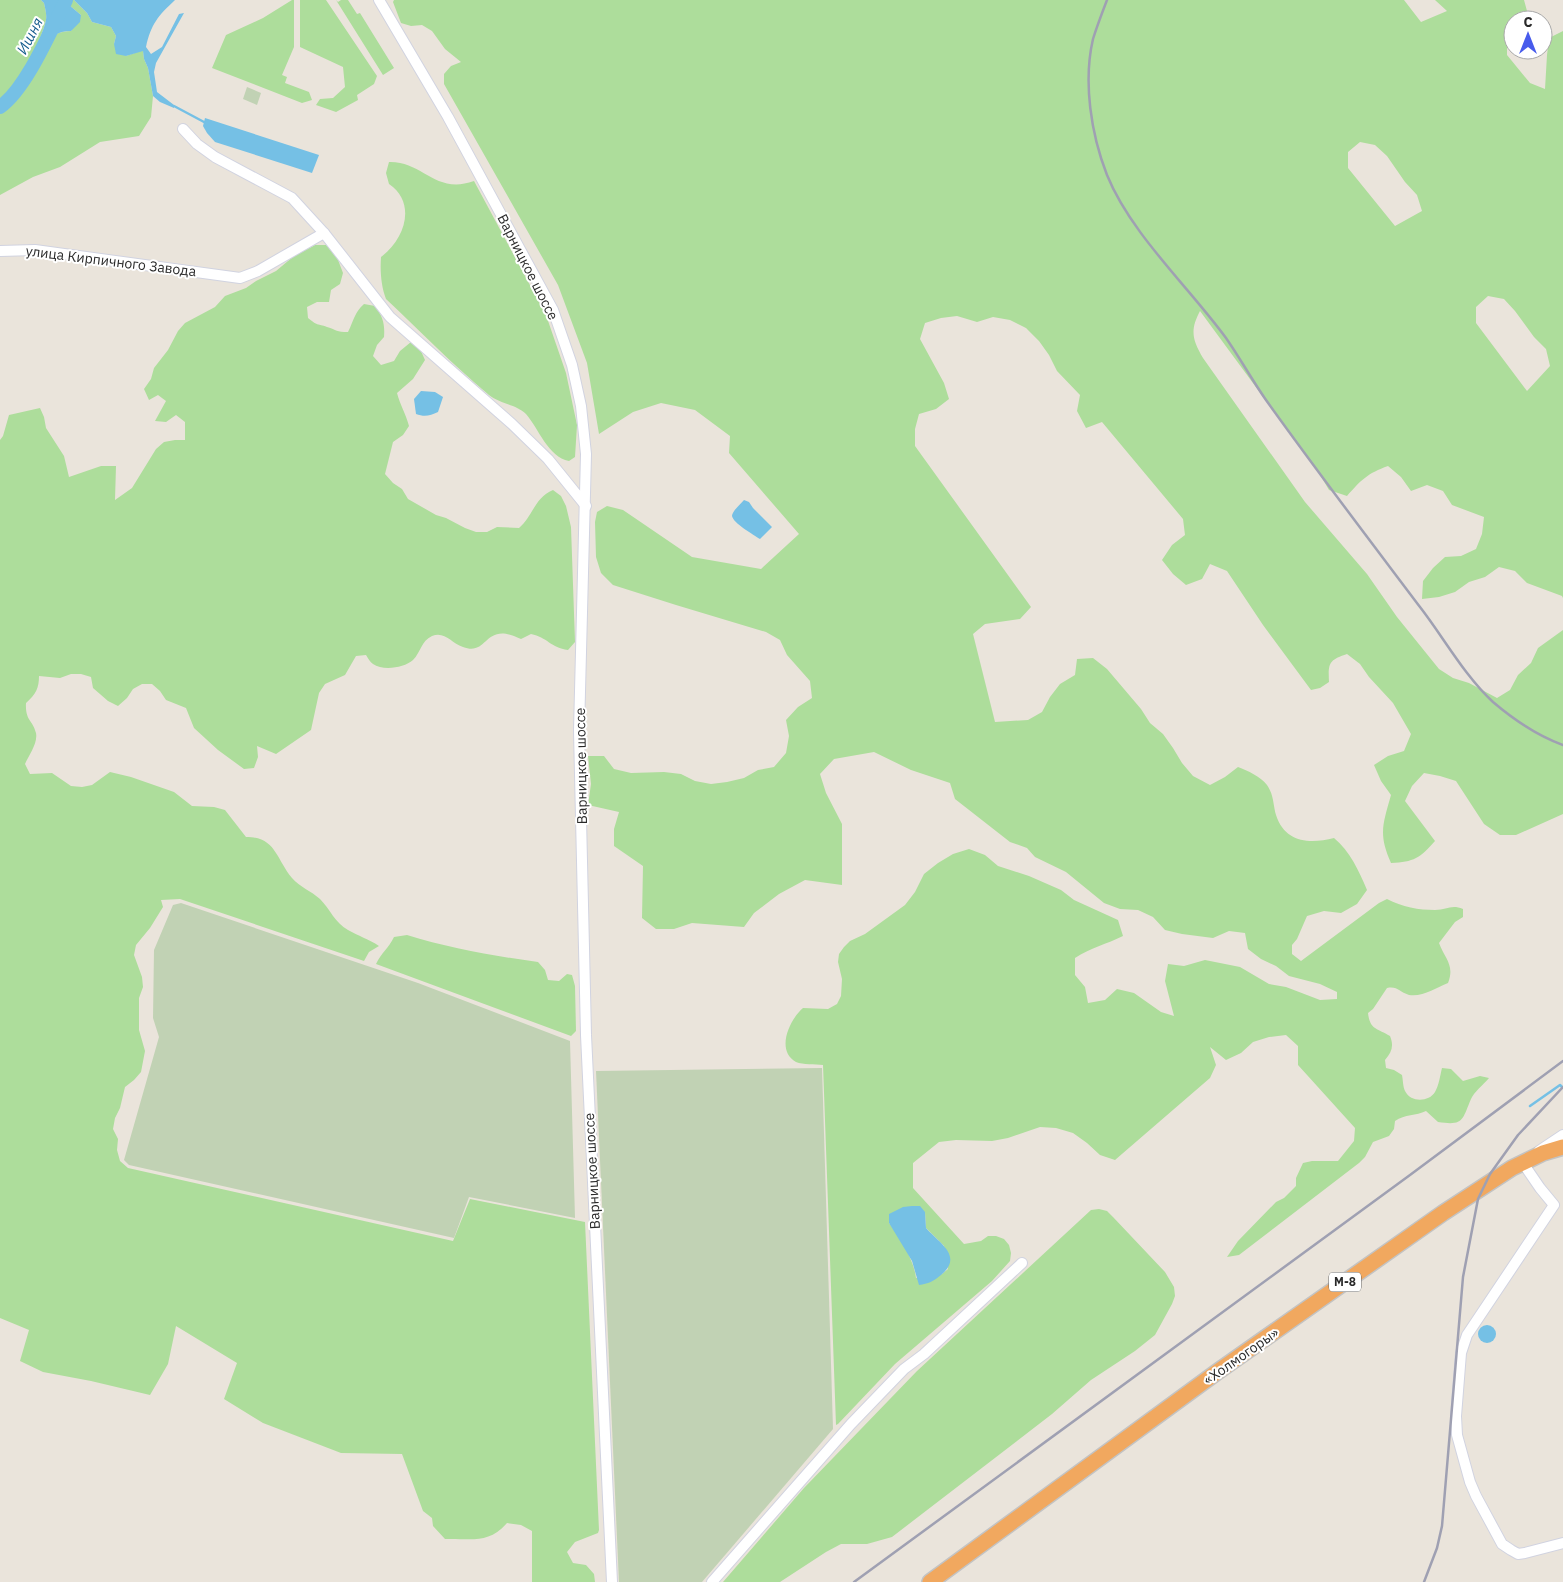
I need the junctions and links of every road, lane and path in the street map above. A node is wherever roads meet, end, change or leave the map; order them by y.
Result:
1 (379, 0) edge
2 (182, 128) dead end
3 (324, 233) junction
4 (0, 251) edge
5 (586, 506) junction
6 (1563, 1135) edge
7 (1563, 1147) edge
8 (1563, 1156) edge
9 (1526, 1165) junction
10 (1022, 1263) dead end
11 (1563, 1543) edge
12 (612, 1582) edge
13 (712, 1582) edge
14 (930, 1582) edge
15 (945, 1582) edge

1 - 5 street, Варницкое шоссе
2 - 3 street
3 - 4 street, улица Кирпичного Завода
3 - 5 street
5 - 12 street, Варницкое шоссе
6 - 9 street
7 - 9 highway, «Холмогоры» / М-8
8 - 9 highway, «Холмогоры» / М-8
9 - 11 street
9 - 14 highway, «Холмогоры» / М-8
9 - 15 highway, «Холмогоры» / М-8
10 - 13 street

